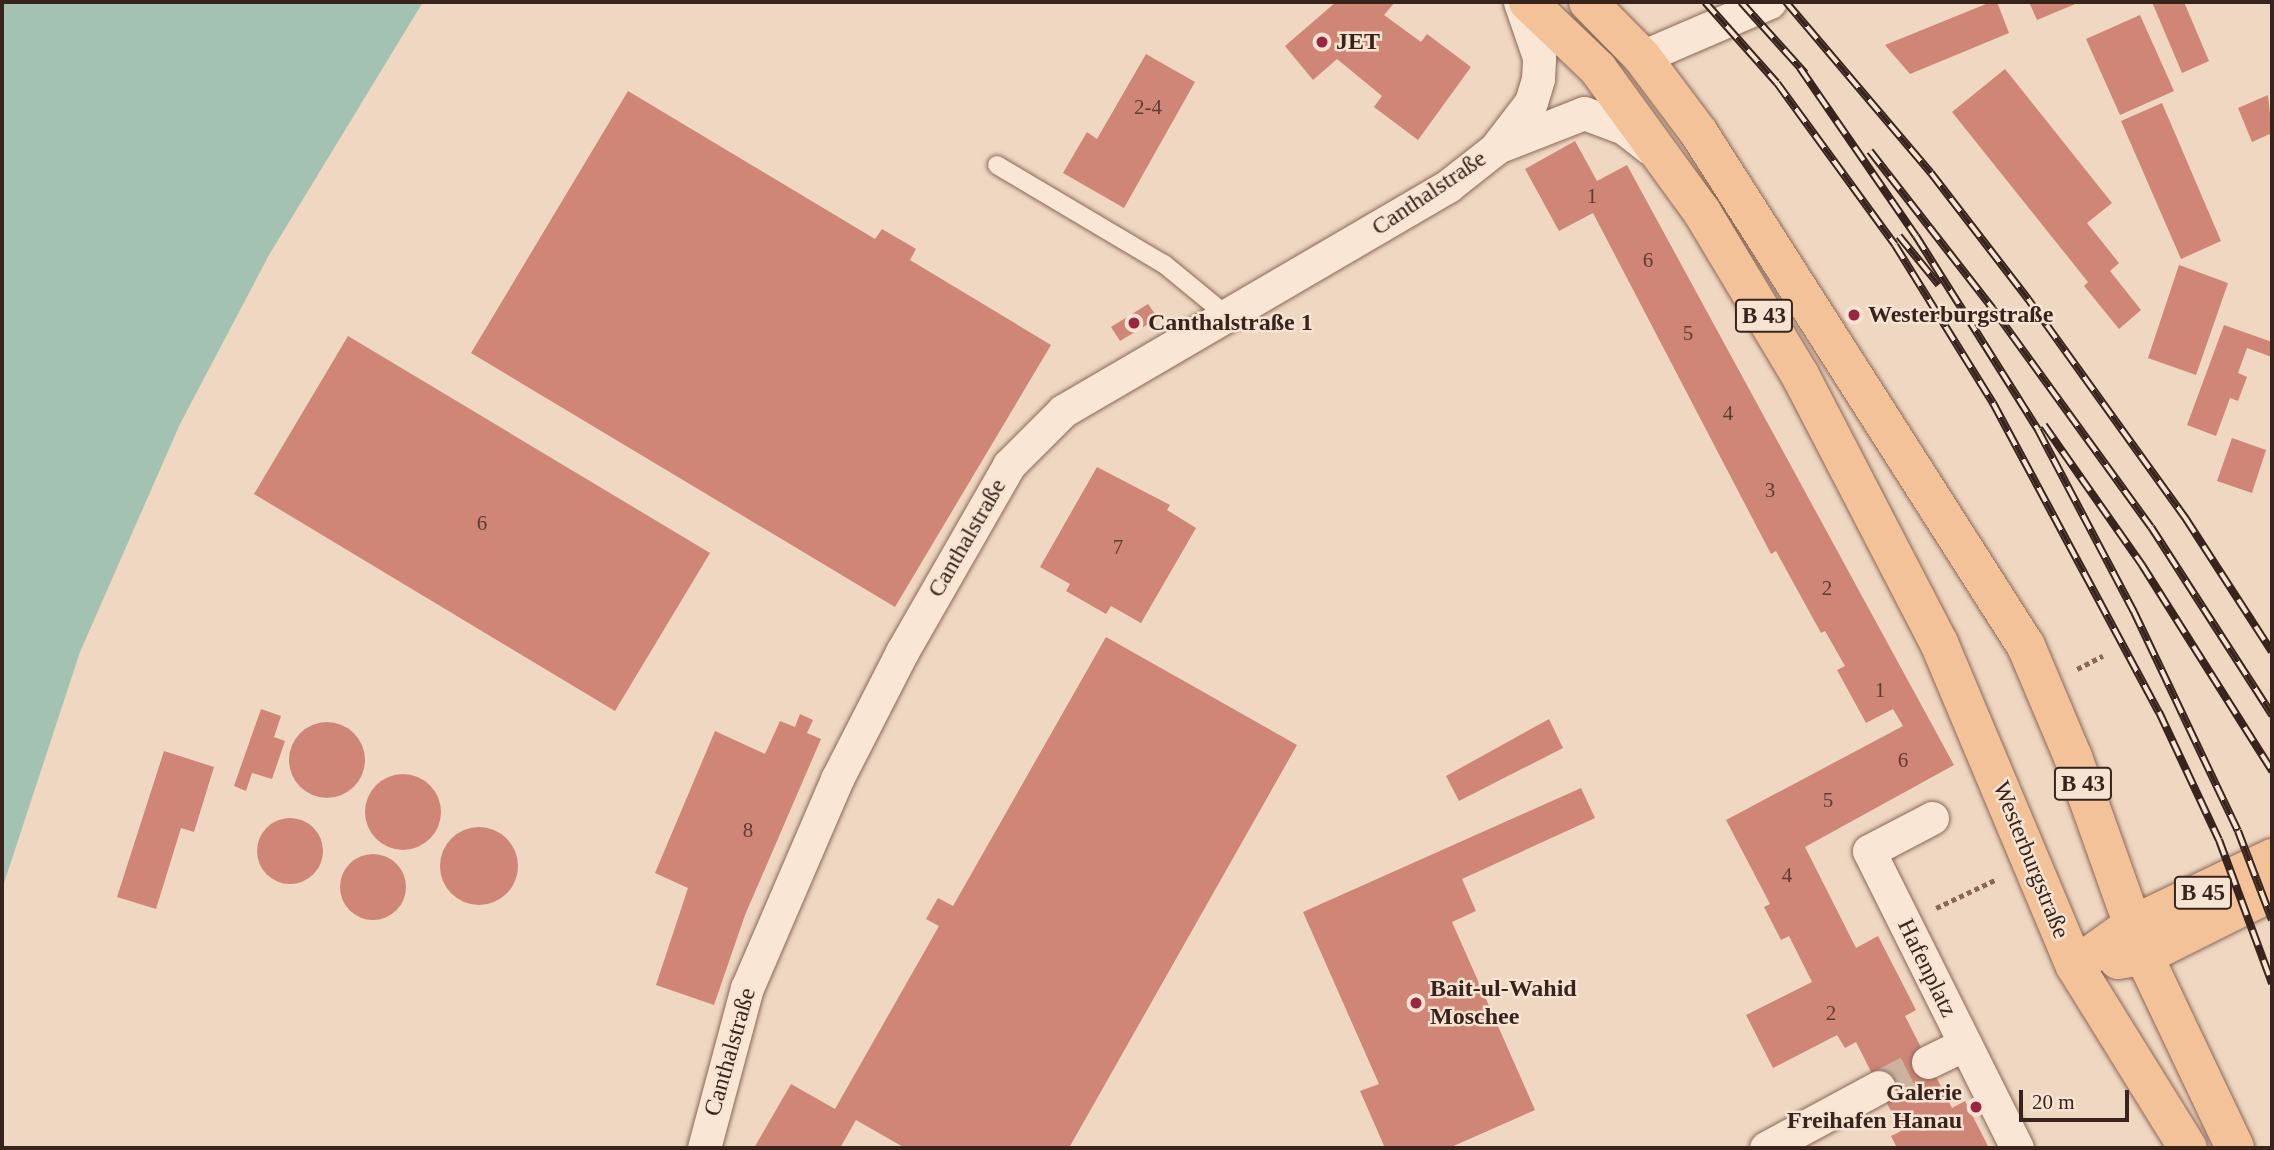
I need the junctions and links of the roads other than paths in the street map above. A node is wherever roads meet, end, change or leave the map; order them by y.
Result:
1 (1520, 2) edge
2 (1528, 2) edge
3 (1588, 2) edge
4 (1770, 2) edge
5 (1642, 57) junction
6 (1598, 69) junction
7 (1495, 149) junction
8 (1661, 157) junction
9 (997, 165) dead end
10 (1226, 315) junction
11 (1932, 818) dead end
12 (2272, 858) edge
13 (2272, 892) edge
14 (2138, 940) junction
15 (2076, 966) junction
16 (1965, 1044) junction
17 (1928, 1062) tunnel mouth
18 (1879, 1087) tunnel mouth
19 (704, 1148) edge
20 (1766, 1148) edge
21 (2017, 1148) edge
22 (2188, 1148) edge
23 (2235, 1148) edge

1 - 7 street, Canthalstraße
2 - 6 main road, Westerburgstraße / B 43
3 - 5 main road, B 43
4 - 5 street
5 - 6 main road
5 - 14 main road, B 43
6 - 8 main road, Westerburgstraße / B 43
7 - 8 street, Canthalstraße
7 - 10 street, Canthalstraße
8 - 15 main road, Westerburgstraße / B 43
9 - 10 lane
10 - 19 street, Canthalstraße
11 - 16 street, Hafenplatz
12 - 14 main road, B 45
13 - 14 main road, B 45
14 - 15 main road, B 45
14 - 23 main road, B 43
15 - 22 main road, Westerburgstraße / B 43
16 - 17 street
16 - 21 street, Hafenplatz
18 - 20 street

